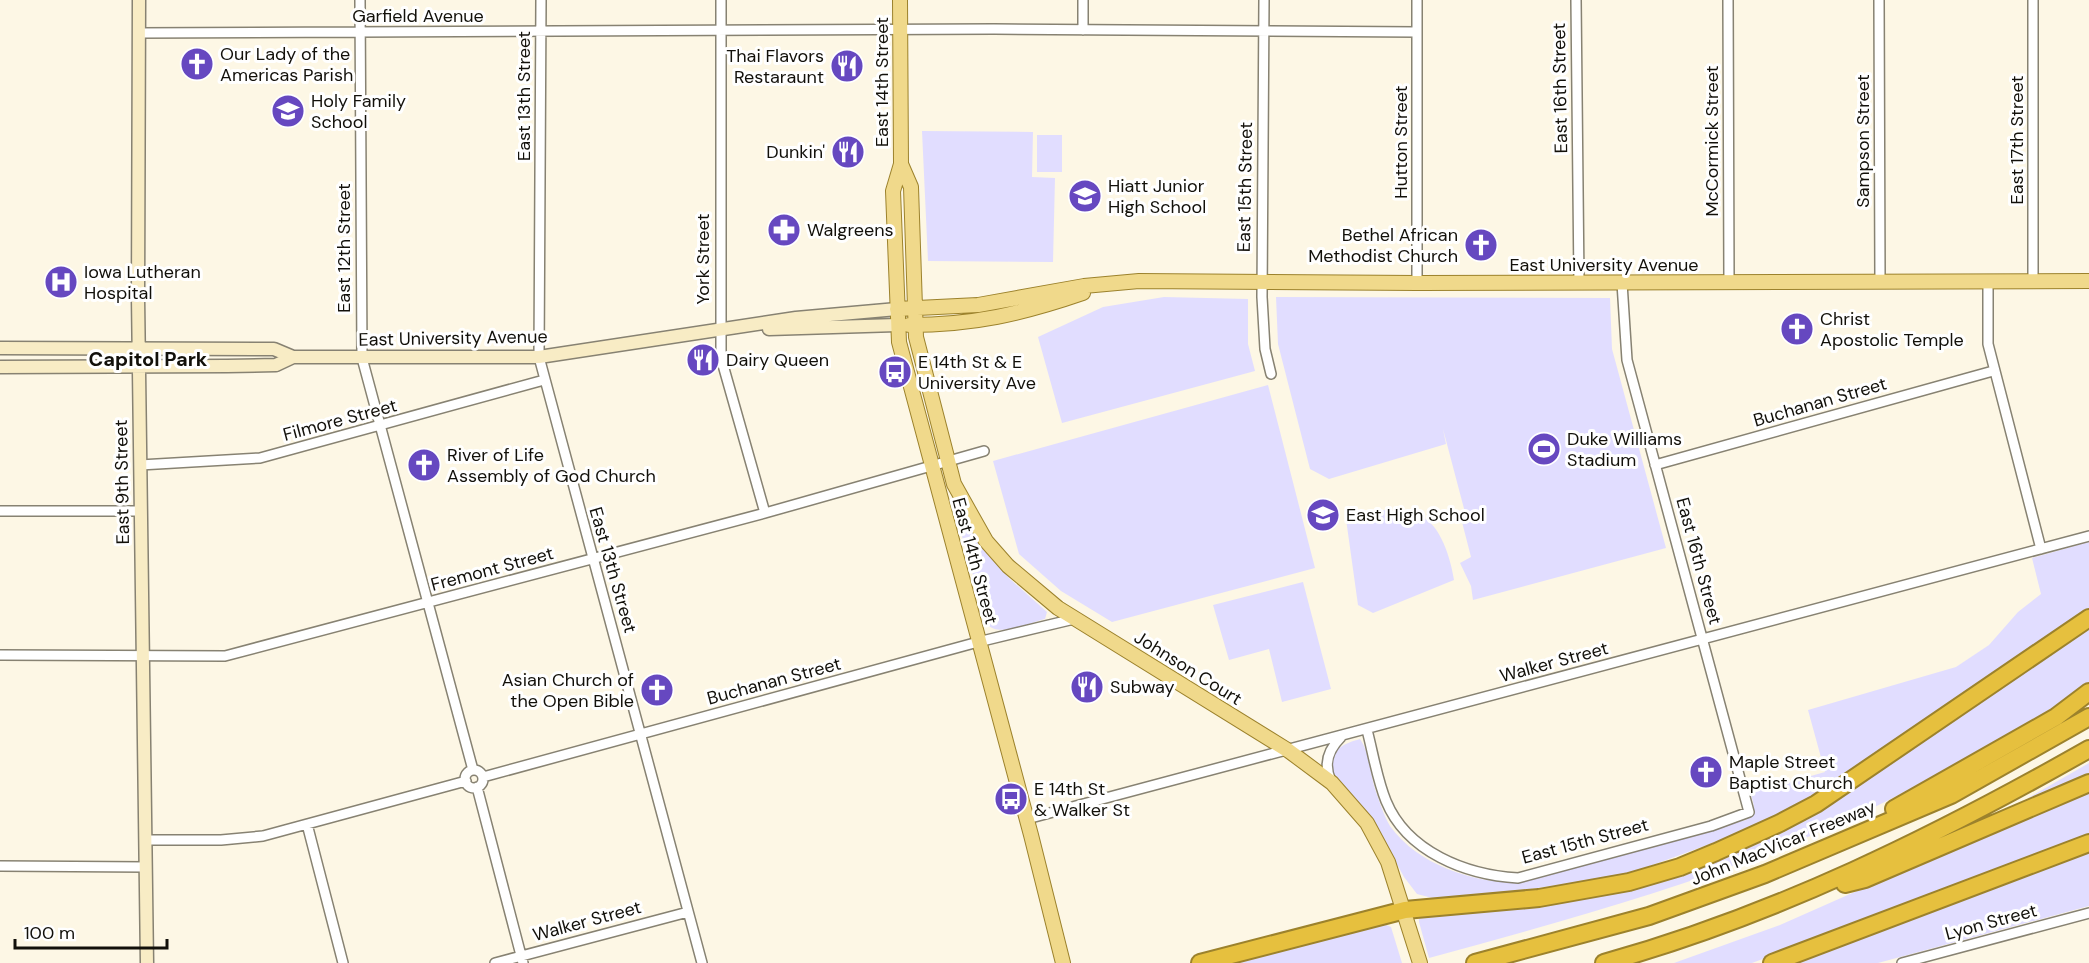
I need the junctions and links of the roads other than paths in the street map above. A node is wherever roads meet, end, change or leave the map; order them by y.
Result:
1 (139, 0) edge
2 (360, 0) edge
3 (540, 0) edge
4 (721, 0) edge
5 (900, 0) edge
6 (1083, 0) edge
7 (1264, 0) edge
8 (1417, 0) edge
9 (1576, 0) edge
10 (1728, 0) edge
11 (1879, 0) edge
12 (2033, 0) edge
13 (720, 30) junction
14 (900, 30) junction
15 (1083, 30) junction
16 (1264, 30) junction
17 (540, 31) junction
18 (1417, 32) junction
19 (139, 33) junction
20 (360, 33) junction
21 (901, 164) junction
22 (1262, 281) junction
23 (1988, 281) junction
24 (2033, 281) junction
25 (2089, 281) edge
26 (1729, 282) junction
27 (1880, 282) junction
28 (1418, 283) junction
29 (1579, 283) junction
30 (1622, 283) junction
31 (1119, 284) junction
32 (897, 309) junction
33 (916, 309) junction
34 (897, 325) junction
35 (916, 325) junction
36 (720, 330) junction
37 (0, 348) edge
38 (139, 350) junction
39 (292, 357) junction
40 (539, 357) junction
41 (362, 358) junction
42 (140, 366) junction
43 (0, 367) edge
44 (1993, 370) junction
45 (1271, 374) dead end
46 (544, 380) junction
47 (380, 427) junction
48 (984, 451) dead end
49 (948, 460) junction
50 (140, 465) junction
51 (932, 465) junction
52 (1655, 465) junction
53 (0, 511) edge
54 (141, 511) junction
55 (765, 513) junction
56 (2089, 536) edge
57 (2041, 549) junction
58 (592, 559) junction
59 (427, 603) junction
60 (2089, 618) edge
61 (1074, 619) junction
62 (1703, 640) junction
63 (978, 642) junction
64 (0, 655) edge
65 (143, 655) junction
66 (2089, 692) edge
67 (2089, 717) edge
68 (1366, 730) junction
69 (641, 734) junction
70 (1343, 736) junction
71 (2089, 750) edge
72 (1288, 751) junction
73 (472, 770) junction
74 (483, 777) junction
75 (465, 781) junction
76 (1332, 783) junction
77 (2089, 783) edge
78 (477, 787) junction
79 (1749, 812) joint
80 (1027, 819) junction
81 (307, 824) junction
82 (146, 840) junction
83 (2089, 843) edge
84 (1793, 862) junction
85 (0, 866) edge
86 (146, 867) junction
87 (1807, 893) junction
88 (1405, 910) junction
89 (688, 912) junction
90 (2089, 913) edge
91 (523, 959) edge
92 (147, 963) edge
93 (343, 963) edge
94 (495, 963) edge
95 (702, 963) edge
96 (1063, 963) edge
97 (1200, 963) edge
98 (1420, 963) edge
99 (1475, 963) edge
100 (1604, 963) edge
101 (1772, 963) edge
102 (1902, 963) edge

1 - 19 main road, East 9th Street
2 - 20 street, East 12th Street
3 - 17 street, East 13th Street
4 - 13 street, York Street
5 - 14 main road, East 14th Street
6 - 15 street
7 - 16 street, East 15th Street
8 - 18 street, Hutton Street
9 - 29 street, East 16th Street
10 - 26 street, McCormick Street
11 - 27 street, Sampson Street
12 - 24 street, East 17th Street
13 - 14 street, Garfield Avenue
13 - 17 street, Garfield Avenue
13 - 36 street, York Street
14 - 15 street, Garfield Avenue
14 - 21 main road, East 14th Street
15 - 16 street, Garfield Avenue
16 - 18 street, Garfield Avenue
16 - 22 street, East 15th Street
17 - 20 street, Garfield Avenue
17 - 40 street, East 13th Street
18 - 28 street, Hutton Street
19 - 20 street, Garfield Avenue
19 - 38 main road, East 9th Street
20 - 41 street, East 12th Street
21 - 32 main road, East 14th Street
21 - 33 main road, East 14th Street
22 - 28 main road, East University Avenue
22 - 31 main road, East University Avenue
22 - 45 street, East 15th Street
23 - 24 main road, East University Avenue
23 - 27 main road, East University Avenue
23 - 44 street
24 - 25 main road, East University Avenue
26 - 27 main road, East University Avenue
26 - 30 main road, East University Avenue
28 - 29 main road, East University Avenue
29 - 30 main road, East University Avenue
30 - 52 street, East 16th Street
31 - 33 main road, East University Avenue
31 - 35 main road, East University Avenue
32 - 33 main road, East University Avenue
32 - 34 main road, East 14th Street
32 - 36 main road, East University Avenue
33 - 35 main road, East 14th Street
34 - 35 main road, East University Avenue
34 - 36 main road, East University Avenue
34 - 51 main road, East 14th Street
35 - 49 main road, East 14th Street
36 - 40 main road, East University Avenue
36 - 55 street, York Street
37 - 38 main road, East University Avenue
38 - 39 main road, East University Avenue
38 - 42 main road, East 9th Street
39 - 41 main road, East University Avenue
39 - 42 main road, East University Avenue
40 - 41 main road, East University Avenue
40 - 46 street, East 13th Street
41 - 47 street, East 12th Street
42 - 43 main road, East University Avenue
42 - 50 main road, East 9th Street
44 - 52 street, Buchanan Street
44 - 57 street
46 - 47 street, Filmore Street
46 - 58 street, East 13th Street
47 - 50 street, Filmore Street
47 - 59 street, East 12th Street
48 - 49 street, Fremont Street
49 - 51 street, Fremont Street
49 - 61 main road, Johnson Court
50 - 54 main road, East 9th Street
51 - 55 street, Fremont Street
51 - 63 main road, East 14th Street
52 - 62 street, East 16th Street
53 - 54 street
54 - 65 main road, East 9th Street
55 - 58 street, Fremont Street
56 - 57 street, Walker Street
57 - 62 street, Walker Street
58 - 59 street, Fremont Street
58 - 69 street, East 13th Street
59 - 65 street, Fremont Street
59 - 73 street, East 12th Street
60 - 88 highway
61 - 63 street, Buchanan Street
61 - 72 main road, Johnson Court
62 - 68 street, Walker Street
62 - 79 street, East 16th Street
63 - 69 street, Buchanan Street
63 - 80 main road, East 14th Street
64 - 65 street, Fremont Street
65 - 82 main road, East 9th Street
66 - 84 highway
67 - 84 highway, John MacVicar Freeway
68 - 70 street, Walker Street
68 - 79 street, East 15th Street
69 - 74 street, Buchanan Street
69 - 89 street, East 13th Street
70 - 72 street, Walker Street
70 - 76 street
71 - 87 highway
72 - 76 main road, Johnson Court
72 - 80 street, Walker Street
73 - 74 street
73 - 75 street
74 - 78 street
75 - 78 street
75 - 81 street
76 - 88 main road, Johnson Court
77 - 87 highway
78 - 91 street
80 - 96 main road, East 14th Street
81 - 82 street
81 - 93 street
82 - 86 main road, East 9th Street
83 - 101 highway
84 - 99 highway, John MacVicar Freeway
85 - 86 street
86 - 92 main road, East 9th Street
87 - 100 highway
88 - 97 highway
88 - 98 main road
89 - 91 street, Walker Street
89 - 95 street, East 13th Street
90 - 102 street, Lyon Street
91 - 94 street, Walker Street

